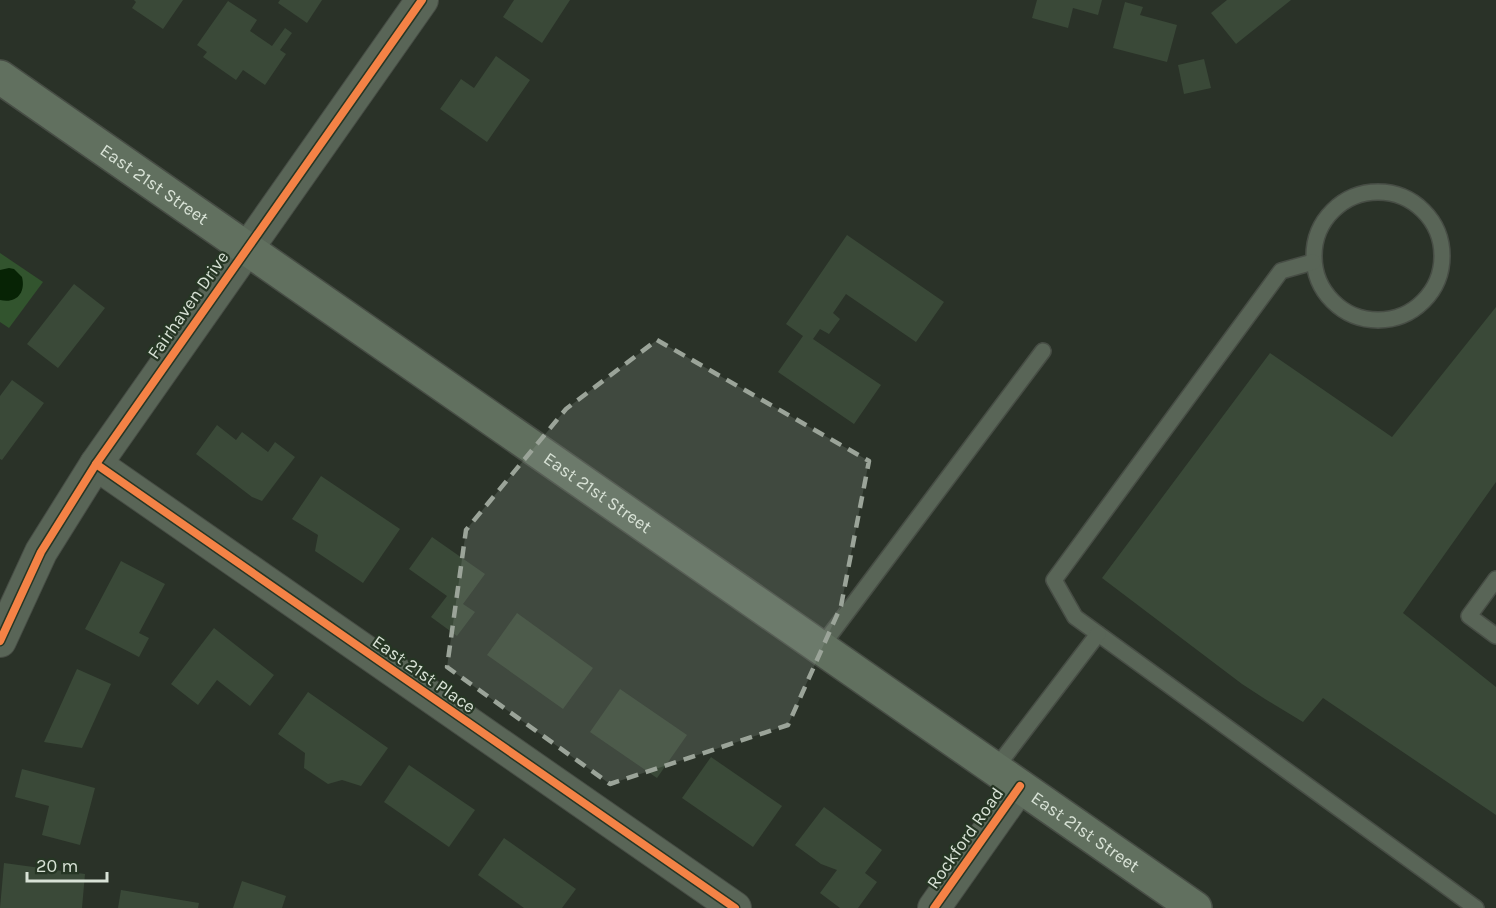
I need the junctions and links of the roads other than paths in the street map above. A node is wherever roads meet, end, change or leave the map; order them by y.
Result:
1 (422, 0) edge
2 (0, 77) edge
3 (247, 247) junction
4 (1313, 262) junction
5 (1043, 351) dead end
6 (96, 464) junction
7 (1496, 579) edge
8 (1098, 634) junction
9 (1496, 636) edge
10 (0, 641) edge
11 (821, 647) junction
12 (1008, 777) junction
13 (735, 908) edge
14 (934, 908) edge
15 (1195, 908) edge
16 (1476, 908) edge

1 - 3 street, Fairhaven Drive
2 - 3 main road, East 21st Street
3 - 6 street, Fairhaven Drive
3 - 11 main road, East 21st Street
4 - 4 lane
4 - 8 lane
5 - 11 lane
6 - 10 street, Fairhaven Drive
6 - 13 street, East 21st Place
7 - 9 lane
8 - 12 lane
8 - 16 lane
11 - 12 main road, East 21st Street
12 - 14 street, Rockford Road
12 - 15 main road, East 21st Street

